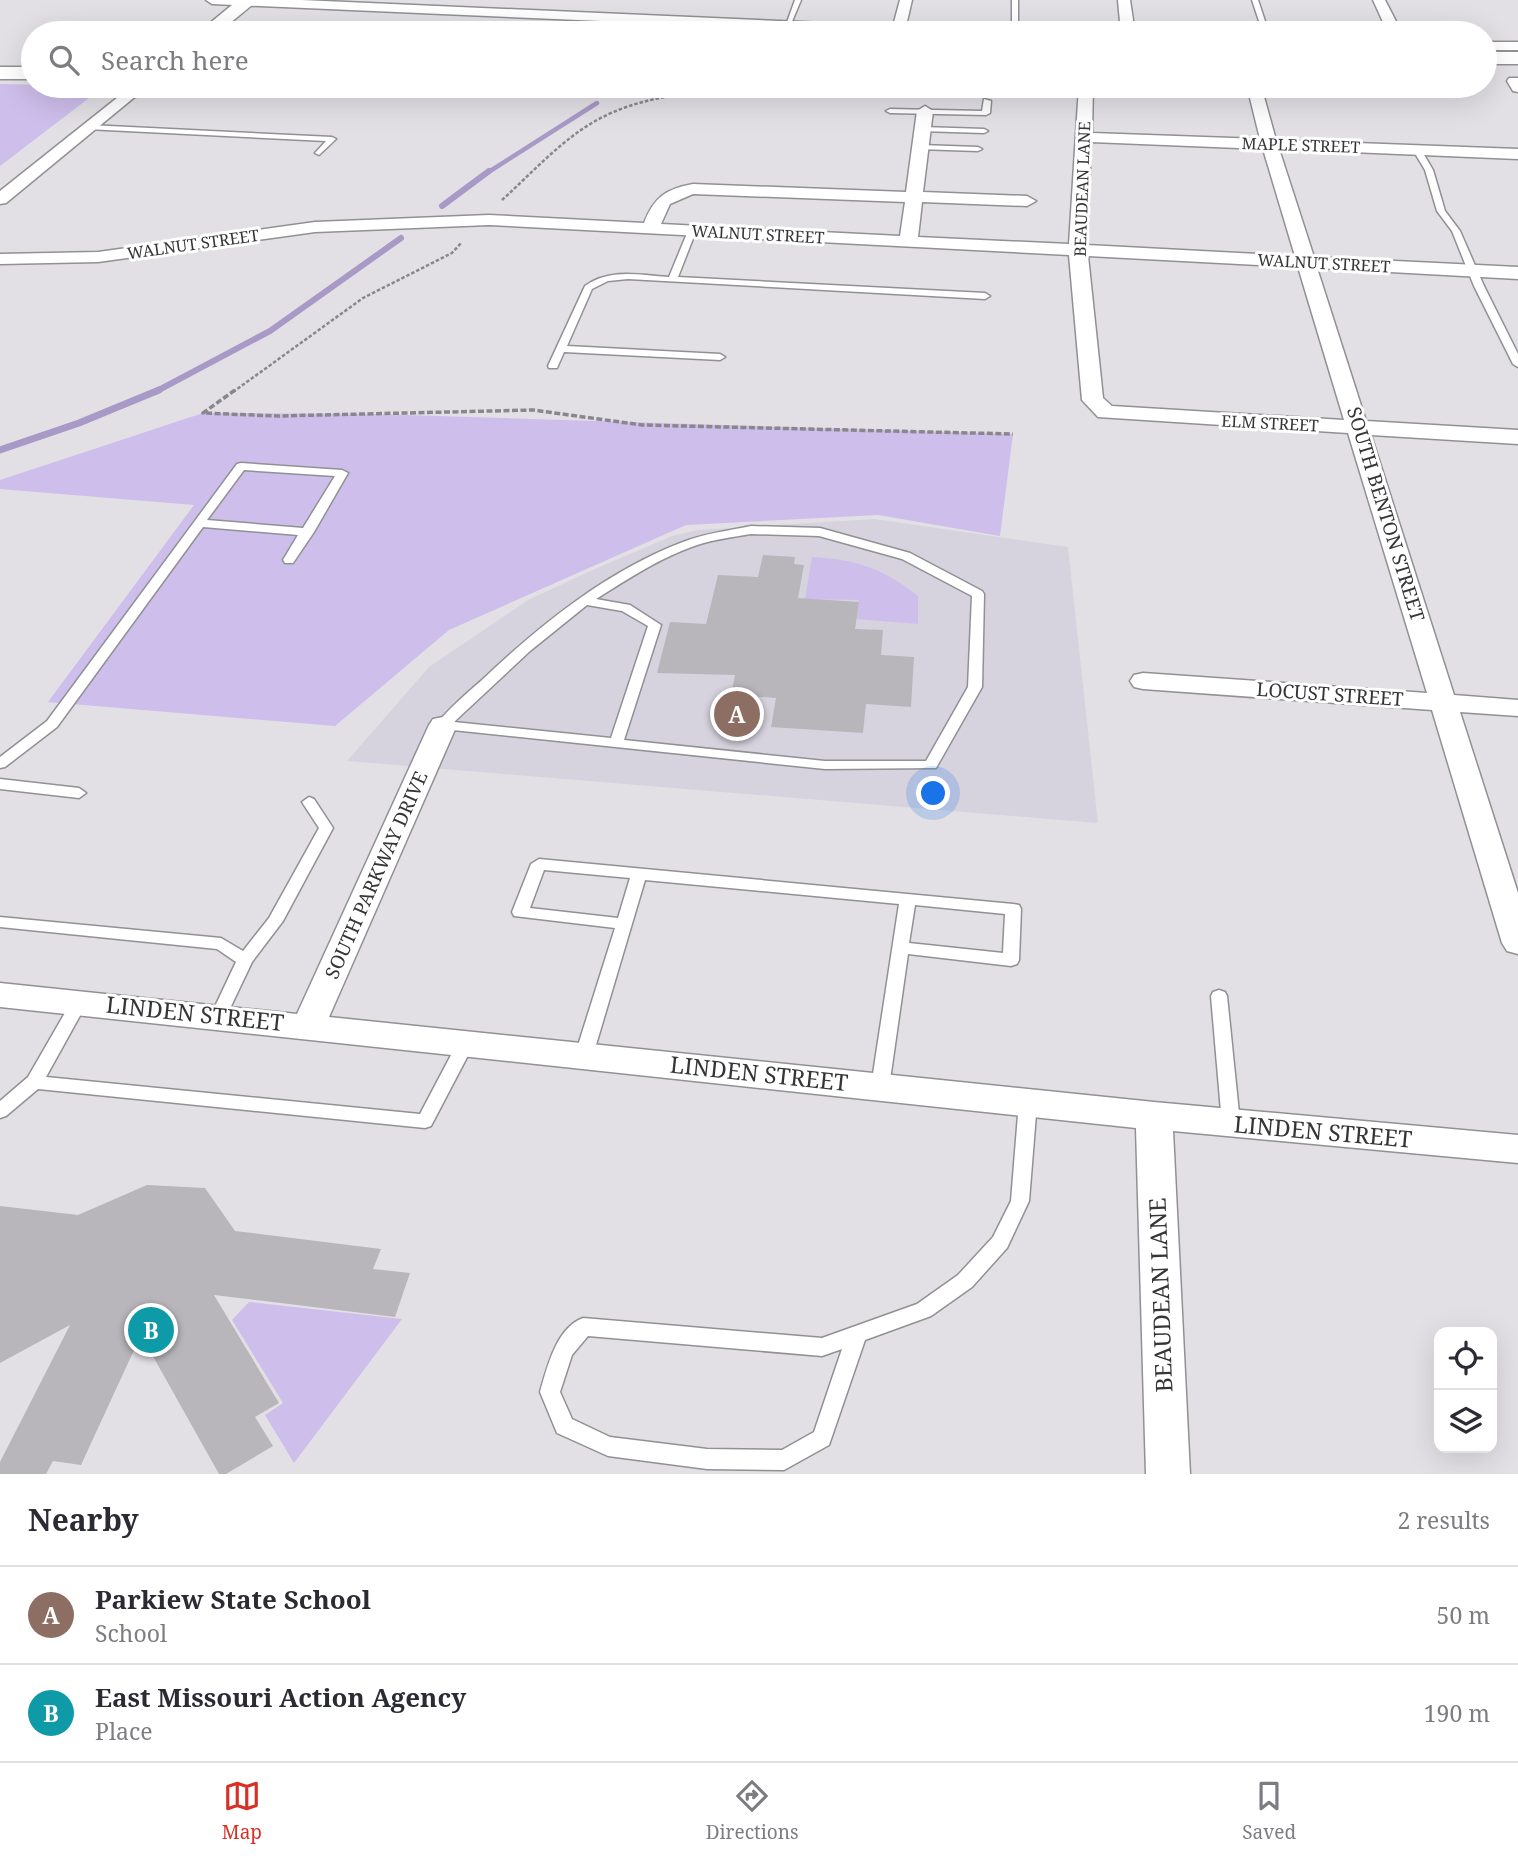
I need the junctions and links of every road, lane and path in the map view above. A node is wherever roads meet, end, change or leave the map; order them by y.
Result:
1 (212, 0) edge
2 (798, 0) edge
3 (906, 0) edge
4 (1015, 0) edge
5 (1124, 0) edge
6 (1255, 0) edge
7 (1379, 0) edge
8 (248, 1) edge
9 (222, 21) edge
10 (756, 21) edge
11 (789, 21) edge
12 (901, 21) edge
13 (1015, 21) edge
14 (1127, 21) edge
15 (1262, 21) edge
16 (1389, 21) edge
17 (1497, 46) edge
18 (1518, 46) edge
19 (1497, 58) edge
20 (1518, 58) edge
21 (0, 65) edge
22 (21, 65) edge
23 (1497, 71) edge
24 (0, 73) edge
25 (21, 73) edge
26 (1517, 79) edge
27 (121, 98) edge
28 (1085, 98) edge
29 (1257, 98) edge
30 (987, 101) dead end
31 (890, 111) dead end
32 (925, 111) junction
33 (89, 127) junction
34 (923, 129) junction
35 (984, 131) dead end
36 (1083, 137) junction
37 (1269, 143) junction
38 (920, 147) junction
39 (978, 149) dead end
40 (1417, 150) junction
41 (319, 153) dead end
42 (1518, 154) edge
43 (914, 197) junction
44 (0, 199) edge
45 (1027, 201) dead end
46 (650, 229) junction
47 (692, 231) junction
48 (908, 243) junction
49 (1078, 252) junction
50 (0, 259) edge
51 (1306, 262) junction
52 (1474, 271) junction
53 (1518, 273) edge
54 (672, 280) junction
55 (985, 296) dead end
56 (561, 349) junction
57 (720, 357) dead end
58 (1518, 364) edge
59 (553, 366) dead end
60 (1106, 412) joint
61 (1359, 428) junction
62 (1518, 437) edge
63 (200, 523) junction
64 (308, 532) junction
65 (289, 559) dead end
66 (583, 601) junction
67 (1143, 681) dead end
68 (1445, 703) junction
69 (1518, 708) edge
70 (443, 725) junction
71 (616, 743) junction
72 (0, 764) edge
73 (0, 784) edge
74 (79, 793) dead end
75 (309, 803) dead end
76 (639, 874) junction
77 (908, 898) junction
78 (0, 922) edge
79 (624, 924) junction
80 (1518, 943) edge
81 (901, 948) junction
82 (245, 960) junction
83 (0, 995) edge
84 (1219, 996) dead end
85 (79, 1003) junction
86 (218, 1017) junction
87 (309, 1026) junction
88 (466, 1042) junction
89 (584, 1055) junction
90 (34, 1082) junction
91 (880, 1087) junction
92 (1028, 1102) junction
93 (0, 1111) edge
94 (1154, 1116) junction
95 (1231, 1123) junction
96 (1518, 1149) edge
97 (856, 1336) junction
98 (1168, 1474) edge

1 - 8 street
2 - 11 lane
3 - 12 street
4 - 13 lane
5 - 14 street
6 - 15 lane
7 - 16 street
8 - 9 main road
8 - 10 street
17 - 18 street
19 - 20 main road
21 - 22 main road
23 - 26 main road
24 - 25 main road
27 - 33 street
28 - 36 street, BEAUDEAN LANE
29 - 37 street, SOUTH BENTON STREET
30 - 32 lane
31 - 32 lane
32 - 34 street
33 - 41 lane
33 - 44 street
34 - 35 lane
34 - 38 street
36 - 37 street, MAPLE STREET
36 - 49 street, BEAUDEAN LANE
37 - 40 street, MAPLE STREET
37 - 51 street, SOUTH BENTON STREET
38 - 39 lane
38 - 43 street
40 - 42 street, MAPLE STREET
40 - 52 lane
43 - 45 street
43 - 46 street
43 - 48 street
46 - 47 street, WALNUT STREET
46 - 50 street, WALNUT STREET
47 - 48 street, WALNUT STREET
47 - 54 lane
48 - 49 street, WALNUT STREET
49 - 51 street, WALNUT STREET
49 - 60 street, BEAUDEAN LANE
51 - 52 street, WALNUT STREET
51 - 61 street, SOUTH BENTON STREET
52 - 53 street, WALNUT STREET
52 - 58 lane
54 - 55 lane
54 - 56 lane
56 - 57 lane
56 - 59 lane
60 - 61 street, ELM STREET
61 - 62 street, ELM STREET
61 - 68 street, SOUTH BENTON STREET
63 - 64 lane
63 - 64 lane
63 - 72 lane
64 - 65 lane
66 - 70 lane
66 - 71 lane
66 - 71 lane
67 - 68 street, LOCUST STREET
68 - 69 street, LOCUST STREET
68 - 80 street, SOUTH BENTON STREET
70 - 71 lane
70 - 87 street, SOUTH PARKWAY DRIVE
73 - 74 lane
75 - 82 lane
76 - 77 lane
76 - 79 lane
76 - 79 lane
77 - 81 lane
77 - 81 lane
78 - 82 lane
79 - 89 lane
81 - 91 lane
82 - 86 lane
83 - 85 street, LINDEN STREET
84 - 95 lane
85 - 86 street, LINDEN STREET
85 - 90 lane
86 - 87 street, LINDEN STREET
87 - 88 street, LINDEN STREET
88 - 89 street, LINDEN STREET
88 - 90 lane
89 - 91 street, LINDEN STREET
90 - 93 lane
91 - 92 street, LINDEN STREET
92 - 94 street, LINDEN STREET
92 - 97 lane
94 - 95 street, LINDEN STREET
94 - 98 street, BEAUDEAN LANE
95 - 96 street, LINDEN STREET
97 - 97 lane

